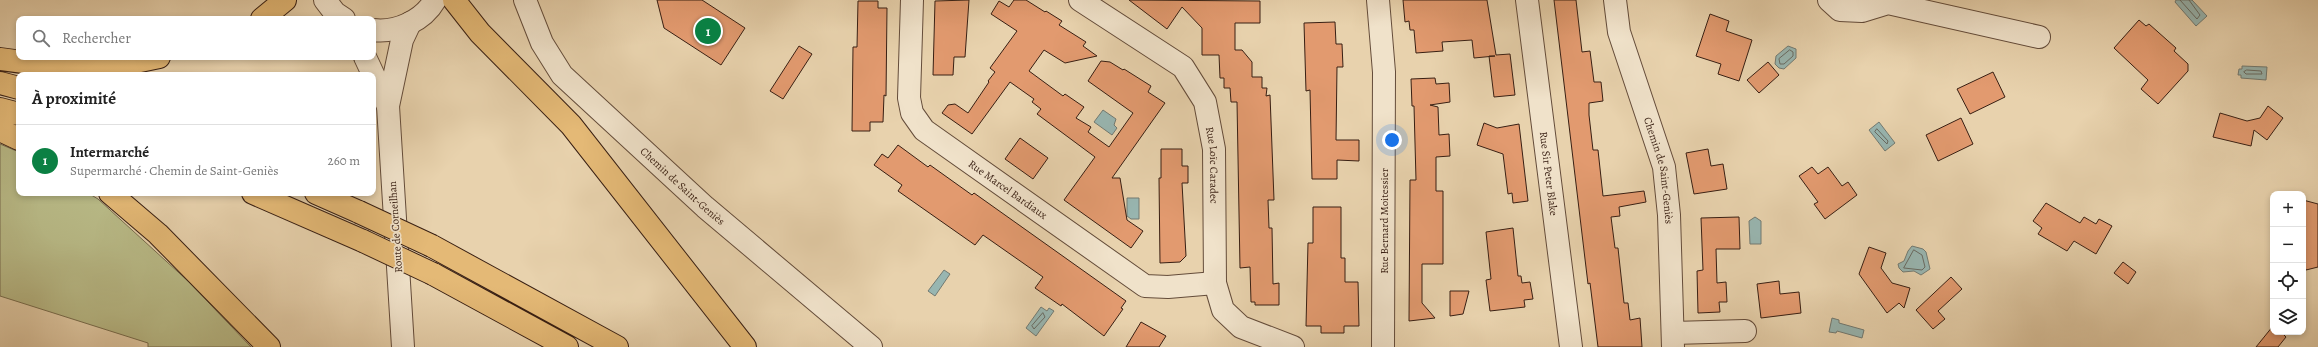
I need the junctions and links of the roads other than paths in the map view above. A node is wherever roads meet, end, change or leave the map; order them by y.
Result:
1 (284, 0) edge
2 (325, 0) edge
3 (435, 0) edge
4 (454, 0) edge
5 (525, 0) edge
6 (912, 0) edge
7 (1080, 0) edge
8 (1378, 0) edge
9 (1527, 0) edge
10 (1616, 0) edge
11 (1829, 0) edge
12 (265, 16) edge
13 (340, 16) edge
14 (410, 23) junction
15 (376, 30) edge
16 (2039, 37) dead end
17 (0, 59) edge
18 (143, 60) edge
19 (366, 60) edge
20 (372, 72) edge
21 (376, 80) edge
22 (0, 83) edge
23 (16, 87) edge
24 (388, 106) junction
25 (0, 109) edge
26 (16, 113) edge
27 (0, 130) edge
28 (16, 138) edge
29 (114, 196) edge
30 (260, 196) edge
31 (323, 196) edge
32 (1215, 283) junction
33 (1746, 331) dead end
34 (1673, 340) edge
35 (269, 347) edge
36 (403, 347) edge
37 (567, 347) edge
38 (617, 347) edge
39 (745, 347) edge
40 (871, 347) edge
41 (1294, 347) edge
42 (1383, 347) edge
43 (1571, 347) edge

1 - 12 highway
2 - 13 street
3 - 14 street
4 - 39 highway
5 - 40 street, Chemin de Saint-Geniès
6 - 32 street, Rue Marcel Bardiaux
7 - 32 street, Rue Loïc Caradec
8 - 42 street, Rue Bernard Moitessier
9 - 43 street, Rue Sir Peter Blake
10 - 34 street, Chemin de Saint-Geniès
11 - 16 street
14 - 15 street
14 - 24 street, Route de Corneilhan
17 - 18 highway
19 - 20 street, Route de Corneilhan
21 - 24 street, Route de Corneilhan
22 - 23 highway
24 - 36 street, Route de Corneilhan
25 - 26 highway
27 - 28 highway
29 - 35 highway
30 - 37 highway, bridge
31 - 38 highway, bridge
32 - 41 street, Rue Loïc Caradec
33 - 34 street

